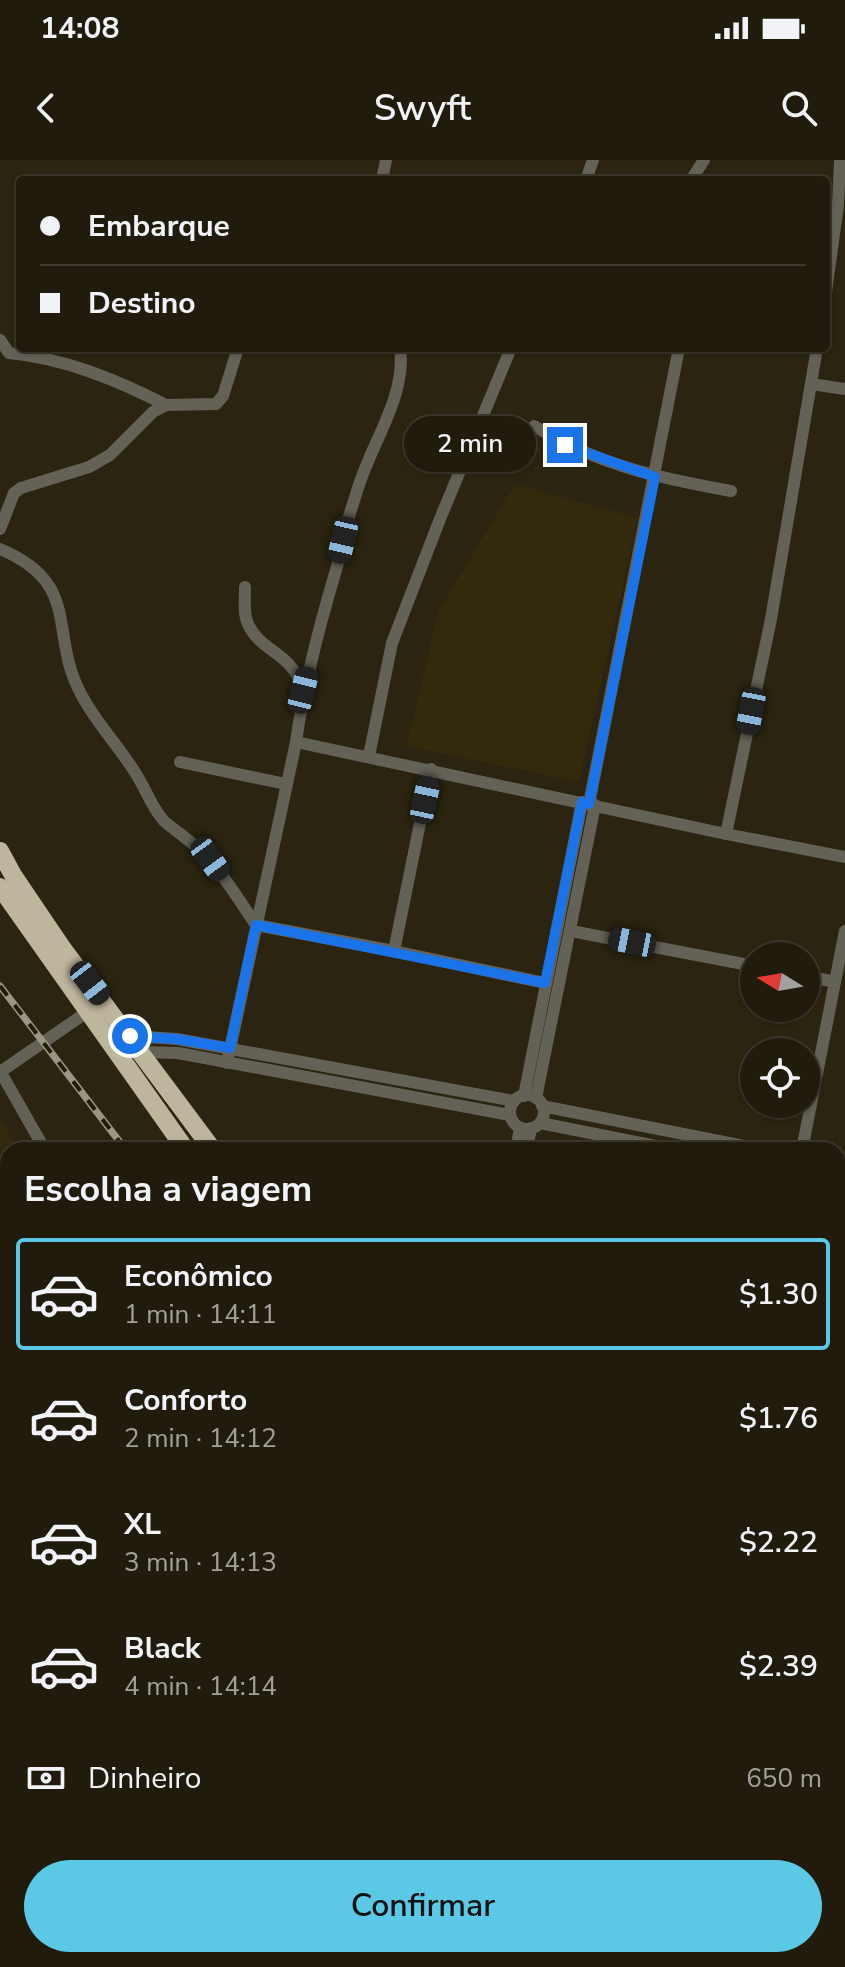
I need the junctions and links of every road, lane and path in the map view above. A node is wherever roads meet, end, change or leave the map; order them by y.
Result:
1 (840, 160) edge
2 (832, 206) edge
3 (833, 262) edge
4 (0, 340) edge
5 (237, 352) edge
6 (400, 352) edge
7 (509, 352) edge
8 (678, 352) edge
9 (816, 352) edge
10 (811, 384) junction
11 (845, 389) edge
12 (166, 405) junction
13 (534, 426) dead end
14 (655, 477) junction
15 (731, 491) dead end
16 (0, 529) edge
17 (0, 549) edge
18 (245, 587) dead end
19 (303, 690) junction
20 (296, 742) junction
21 (369, 756) junction
22 (180, 762) dead end
23 (431, 769) junction
24 (286, 784) junction
25 (589, 804) junction
26 (726, 834) junction
27 (0, 851) edge
28 (845, 857) edge
29 (0, 887) edge
30 (256, 925) junction
31 (571, 931) junction
32 (845, 931) edge
33 (394, 951) junction
34 (740, 963) edge
35 (820, 979) edge
36 (835, 982) junction
37 (545, 983) junction
38 (103, 1000) junction
39 (88, 1012) junction
40 (136, 1044) junction
41 (230, 1048) junction
42 (227, 1063) junction
43 (0, 1072) edge
44 (529, 1100) junction
45 (510, 1115) junction
46 (530, 1126) junction
47 (40, 1142) edge
48 (180, 1142) edge
49 (207, 1142) edge
50 (521, 1142) edge
51 (528, 1142) edge
52 (627, 1142) edge
53 (727, 1142) edge
54 (804, 1142) edge

1 - 2 street
2 - 3 street
4 - 12 street
5 - 12 street
6 - 19 street
7 - 21 street
8 - 14 street
9 - 10 street
10 - 11 street
10 - 26 street
12 - 16 street
13 - 14 street
14 - 15 street
14 - 25 street
17 - 30 street
18 - 19 street
19 - 20 street
20 - 21 street
20 - 24 street
21 - 23 street
22 - 24 street
23 - 25 street
23 - 33 street
24 - 30 street
25 - 26 street
25 - 31 street
25 - 37 street
26 - 28 street
27 - 38 highway
29 - 39 highway
30 - 33 street
30 - 41 street
31 - 34 street
31 - 44 street
32 - 36 street
33 - 37 street
35 - 36 street
36 - 54 street
37 - 44 street
38 - 39 street
38 - 40 highway
39 - 43 street
39 - 48 highway
40 - 41 street
40 - 42 street
40 - 49 highway
41 - 42 street
41 - 44 street
42 - 45 street
43 - 47 street
44 - 45 street
44 - 46 street
44 - 53 street
45 - 46 street
46 - 50 street
46 - 51 street
46 - 52 street

